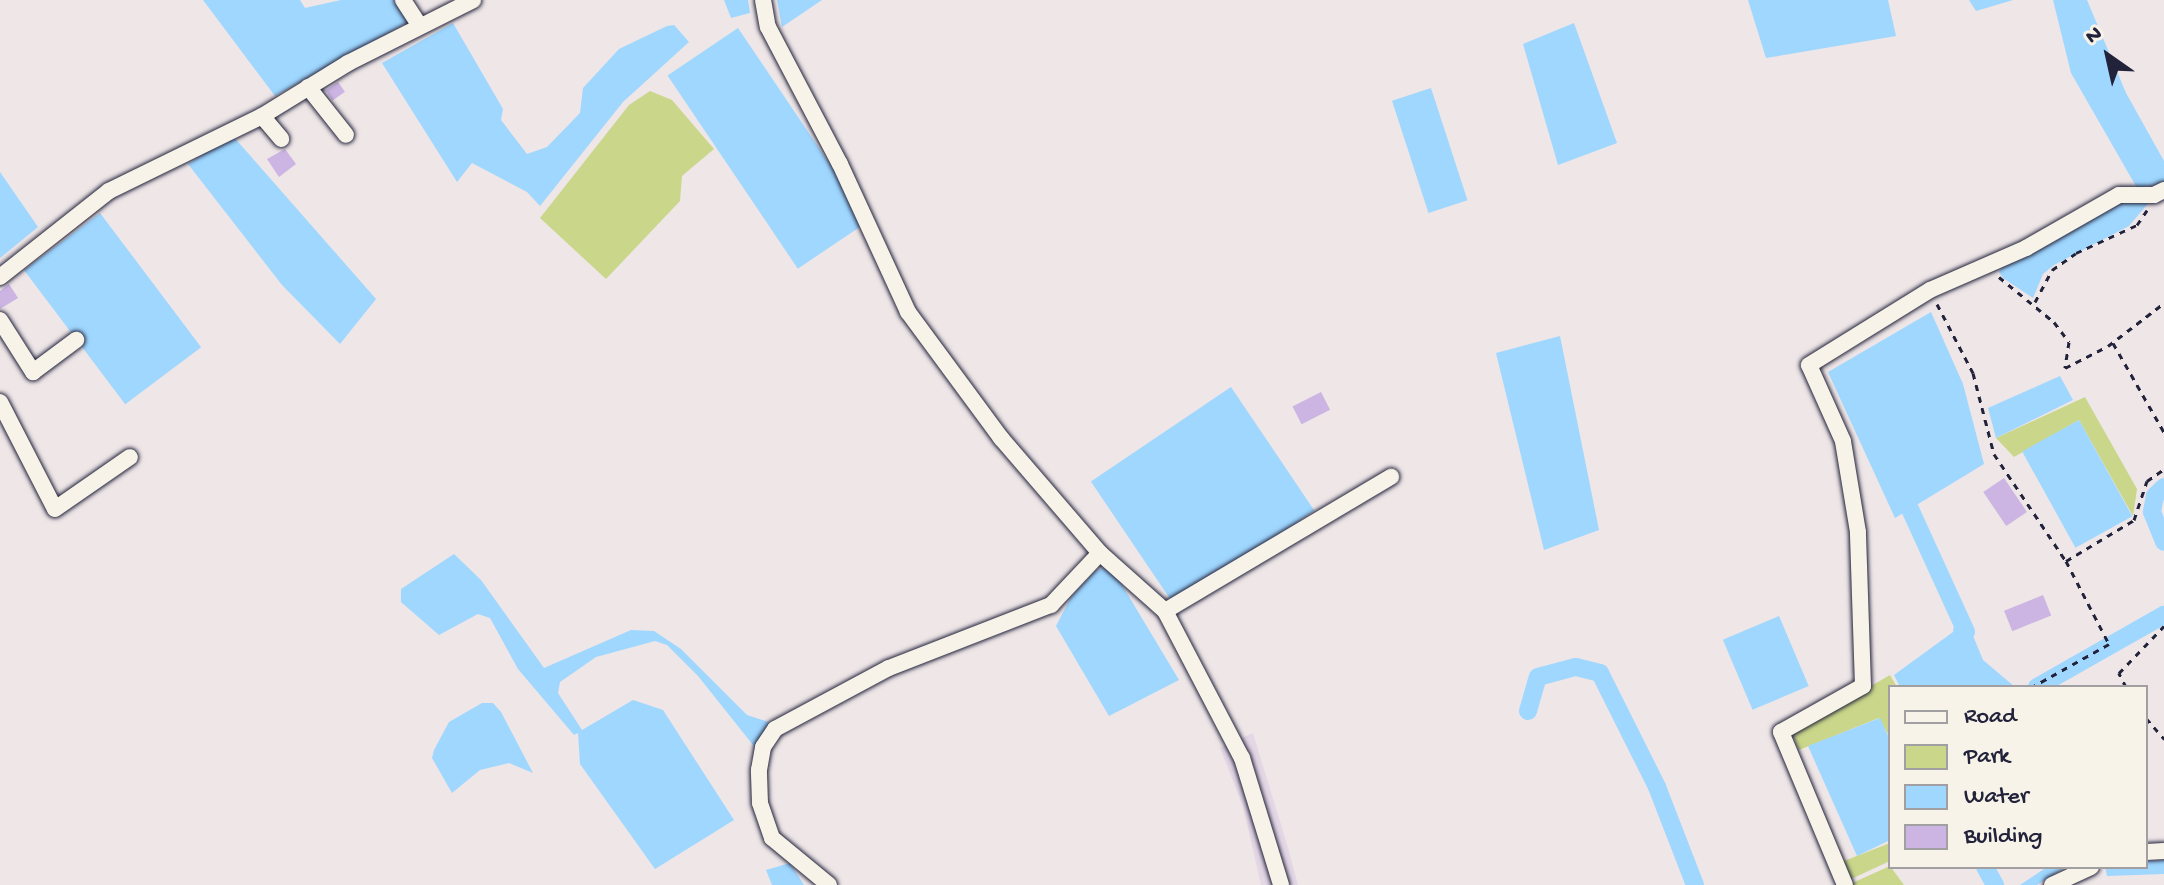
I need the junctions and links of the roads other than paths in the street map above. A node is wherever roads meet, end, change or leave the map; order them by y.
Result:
1 (403, 0) edge
2 (473, 0) edge
3 (763, 0) edge
4 (420, 26) junction
5 (308, 87) junction
6 (262, 116) junction
7 (346, 135) dead end
8 (281, 139) dead end
9 (2159, 196) edge
10 (0, 277) edge
11 (0, 320) edge
12 (76, 340) dead end
13 (0, 402) edge
14 (130, 457) dead end
15 (1391, 477) dead end
16 (1100, 553) junction
17 (1165, 611) junction
18 (2073, 870) edge
19 (829, 885) edge
20 (1281, 885) edge
21 (1845, 885) edge
22 (2052, 885) edge

1 - 4 street
2 - 4 street
3 - 16 street
4 - 5 street
5 - 6 street
5 - 7 street
6 - 8 street
6 - 10 street
9 - 21 street
11 - 12 street
13 - 14 street
15 - 17 street
16 - 17 street
16 - 19 street
17 - 20 street
18 - 22 street

